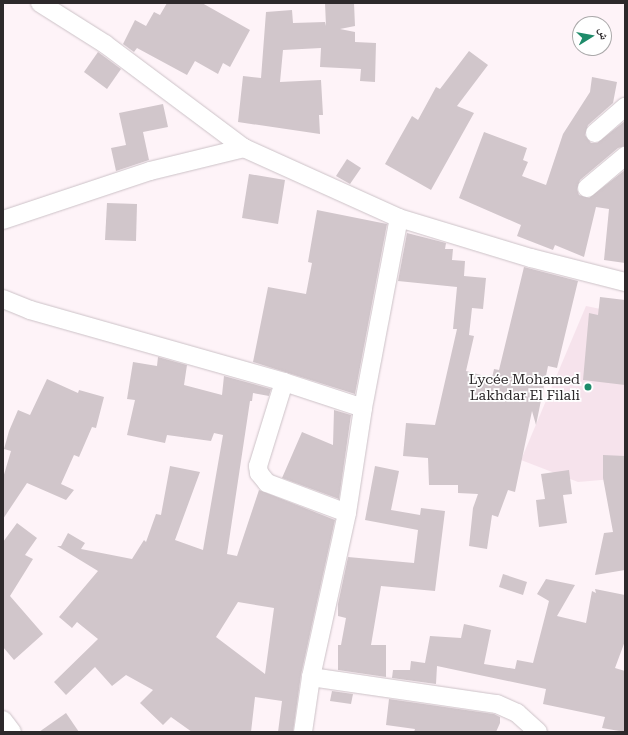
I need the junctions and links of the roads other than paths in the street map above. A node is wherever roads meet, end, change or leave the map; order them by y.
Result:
1 (40, 3) edge
2 (625, 107) edge
3 (595, 133) dead end
4 (244, 148) junction
5 (625, 156) edge
6 (587, 188) dead end
7 (399, 218) junction
8 (3, 220) edge
9 (625, 282) edge
10 (3, 299) edge
11 (284, 382) junction
12 (363, 408) junction
13 (347, 513) junction
14 (311, 677) junction
15 (3, 720) edge
16 (12, 732) edge
17 (302, 732) edge
18 (538, 732) edge

1 - 4 street
2 - 3 street
4 - 7 street
4 - 8 street
5 - 6 street
7 - 9 street
7 - 12 street
10 - 11 street
11 - 12 street
11 - 13 street
12 - 13 street
13 - 14 street
14 - 17 street
14 - 18 street
15 - 16 street

